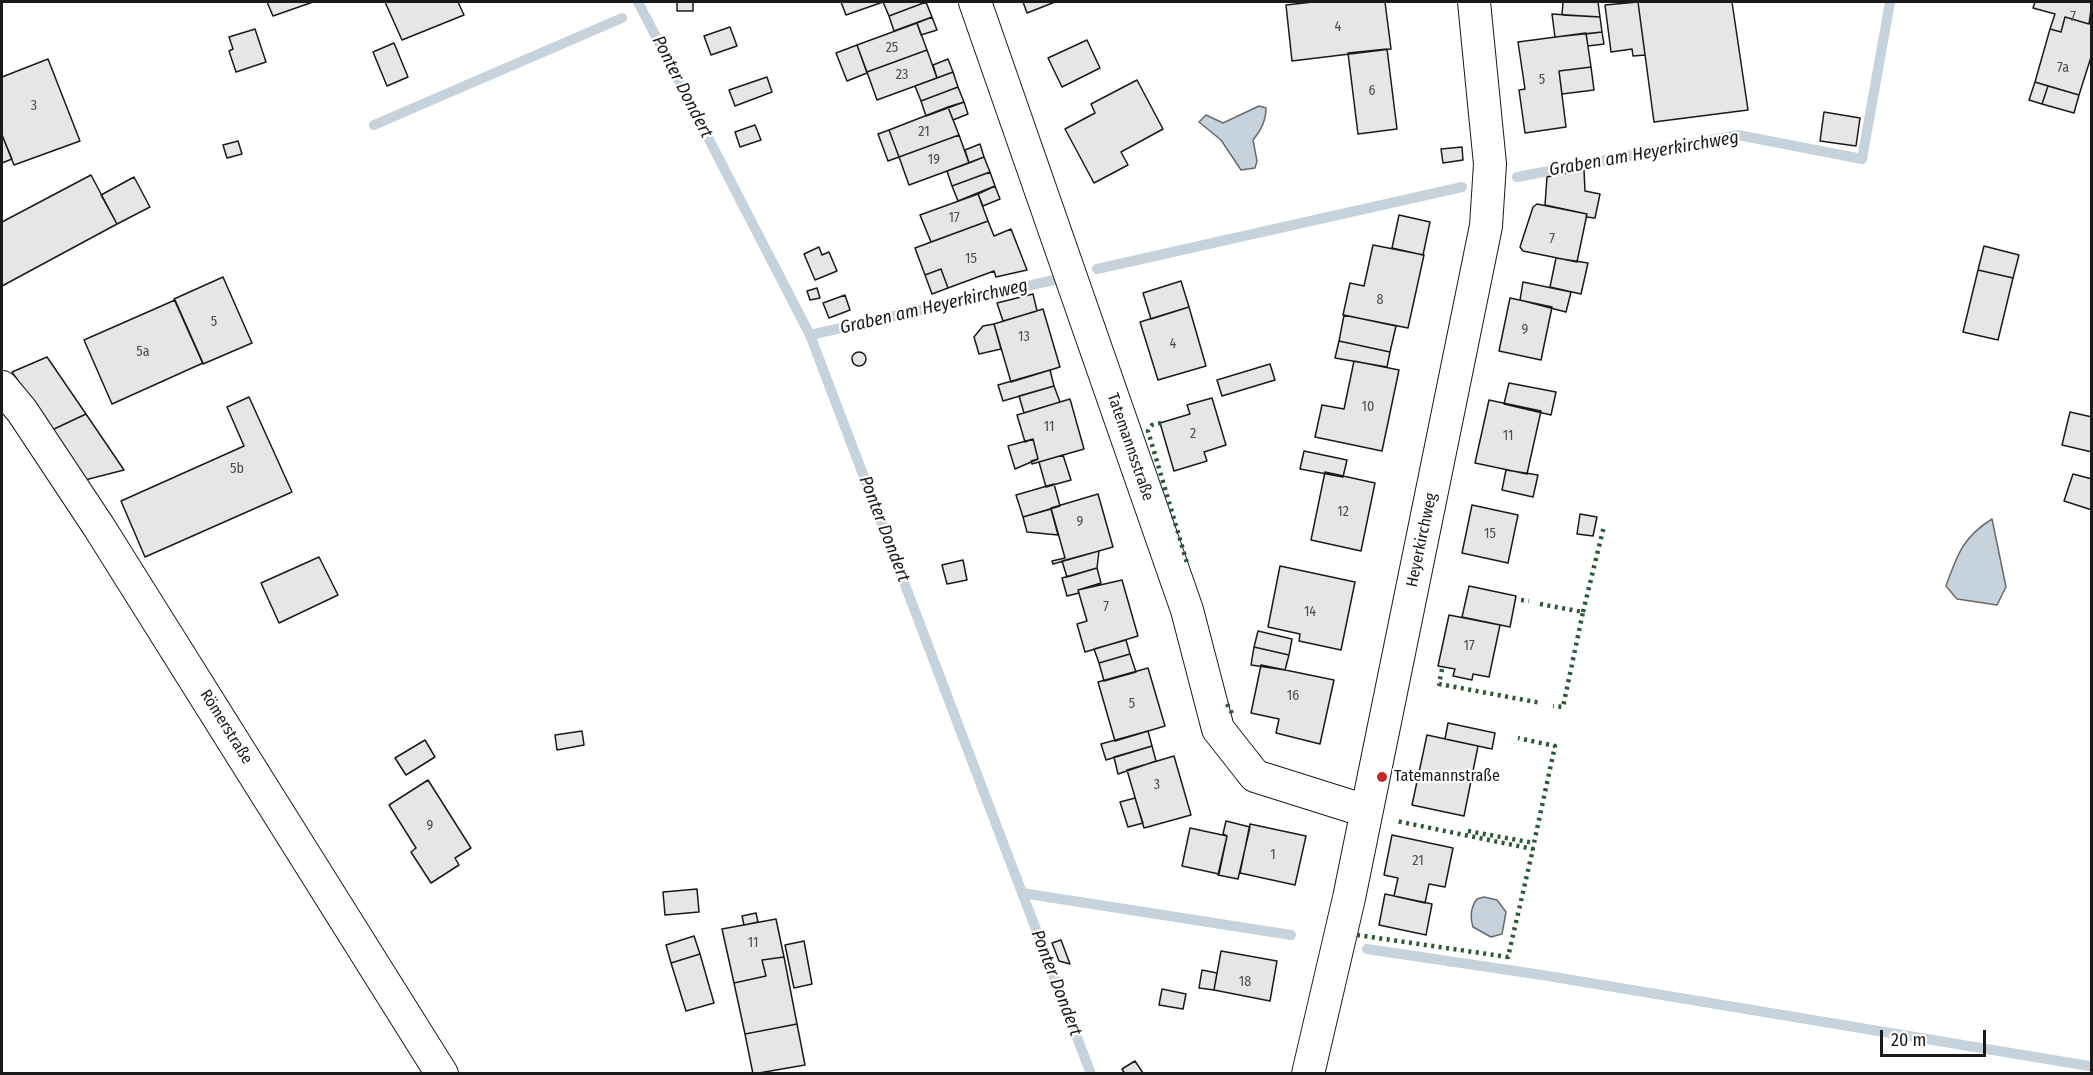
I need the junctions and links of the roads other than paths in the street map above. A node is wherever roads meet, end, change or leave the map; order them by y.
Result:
1 (975, 2) edge
2 (1474, 2) edge
3 (2, 387) edge
4 (1366, 811) junction
5 (442, 1074) edge
6 (1308, 1074) edge

1 - 4 street, Tatemannsstraße
2 - 4 street, Heyerkirchweg
3 - 5 street, Römerstraße
4 - 6 street, Heyerkirchweg

